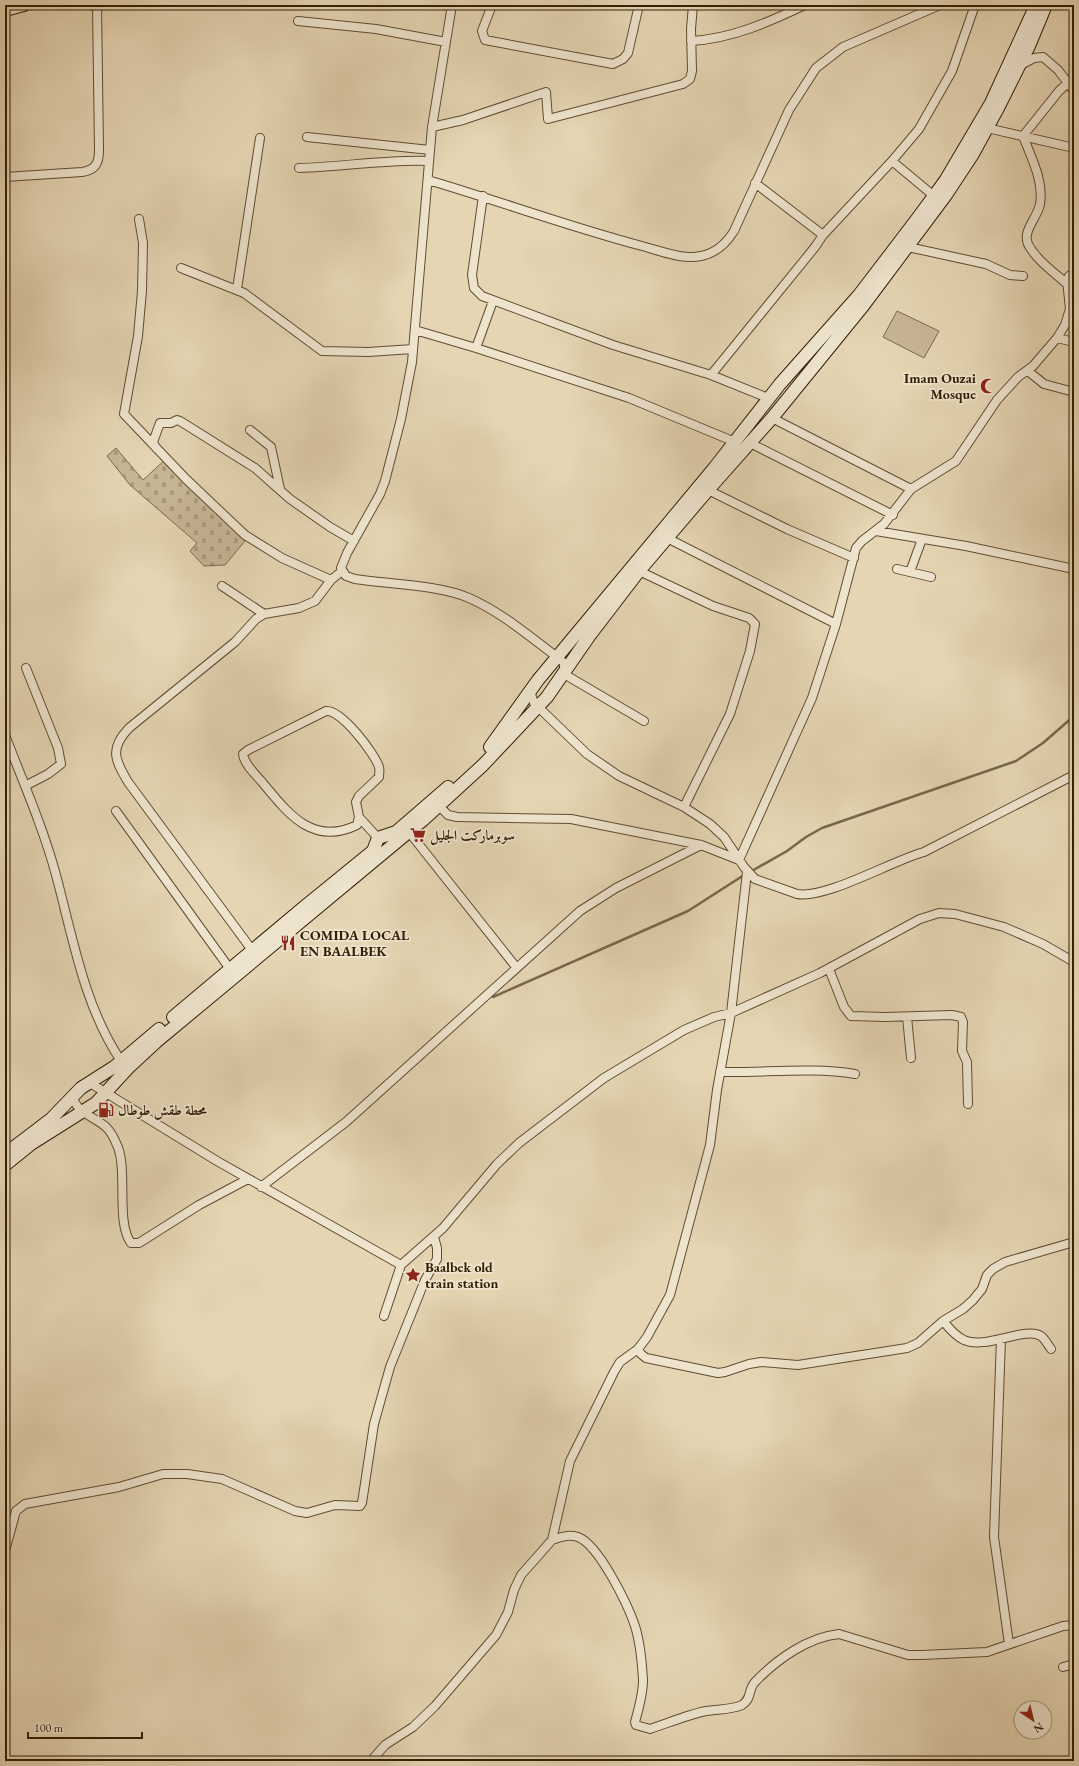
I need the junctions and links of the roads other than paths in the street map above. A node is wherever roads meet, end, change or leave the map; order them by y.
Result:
1 (24, 5) edge
2 (97, 5) edge
3 (452, 5) edge
4 (492, 5) edge
5 (639, 5) edge
6 (693, 5) edge
7 (805, 5) edge
8 (940, 5) edge
9 (975, 5) edge
10 (1036, 5) edge
11 (1046, 5) edge
12 (5, 10) edge
13 (298, 21) dead end
14 (691, 41) junction
15 (446, 42) junction
16 (1019, 66) junction
17 (1074, 76) edge
18 (1068, 83) junction
19 (1074, 91) edge
20 (432, 127) junction
21 (987, 128) junction
22 (1023, 136) junction
23 (307, 137) dead end
24 (260, 138) dead end
25 (1074, 148) edge
26 (430, 150) junction
27 (429, 160) junction
28 (892, 161) junction
29 (299, 168) dead end
30 (5, 177) edge
31 (428, 180) junction
32 (755, 183) junction
33 (483, 196) junction
34 (934, 196) junction
35 (139, 219) dead end
36 (823, 235) junction
37 (908, 247) junction
38 (181, 268) dead end
39 (1074, 273) edge
40 (1023, 276) dead end
41 (1067, 284) junction
42 (237, 289) junction
43 (493, 301) junction
44 (415, 330) junction
45 (1057, 338) junction
46 (1074, 342) edge
47 (476, 348) junction
48 (413, 349) junction
49 (1028, 371) junction
50 (711, 375) junction
51 (780, 384) junction
52 (1074, 392) edge
53 (793, 393) junction
54 (768, 398) junction
55 (758, 413) junction
56 (770, 421) junction
57 (250, 430) dead end
58 (735, 442) junction
59 (750, 443) junction
60 (157, 449) junction
61 (911, 488) junction
62 (280, 490) junction
63 (708, 490) junction
64 (893, 515) junction
65 (876, 531) junction
66 (667, 538) junction
67 (922, 539) junction
68 (354, 540) junction
69 (854, 558) junction
70 (897, 569) dead end
71 (1074, 569) edge
72 (342, 571) junction
73 (639, 571) junction
74 (910, 572) junction
75 (930, 577) dead end
76 (331, 580) junction
77 (222, 586) dead end
78 (264, 614) junction
79 (836, 624) junction
80 (557, 657) junction
81 (26, 668) dead end
82 (565, 673) junction
83 (530, 691) junction
84 (537, 707) junction
85 (644, 721) dead end
86 (5, 735) edge
87 (1074, 775) edge
88 (25, 786) junction
89 (439, 806) junction
90 (684, 807) junction
91 (116, 811) dead end
92 (359, 817) junction
93 (409, 832) junction
94 (378, 838) junction
95 (701, 845) junction
96 (739, 860) junction
97 (747, 872) junction
98 (252, 950) junction
99 (1074, 962) edge
100 (516, 967) junction
101 (230, 969) junction
102 (829, 969) junction
103 (731, 1013) junction
104 (907, 1017) junction
105 (910, 1058) dead end
106 (121, 1061) junction
107 (720, 1072) junction
108 (855, 1074) dead end
109 (90, 1083) junction
110 (104, 1093) junction
111 (72, 1096) junction
112 (968, 1104) dead end
113 (84, 1112) junction
114 (5, 1154) edge
115 (5, 1165) edge
116 (248, 1179) junction
117 (262, 1187) junction
118 (434, 1237) junction
119 (1074, 1242) edge
120 (401, 1265) junction
121 (384, 1316) dead end
122 (943, 1321) junction
123 (1001, 1339) junction
124 (638, 1349) junction
125 (1050, 1349) dead end
126 (552, 1540) junction
127 (5, 1551) edge
128 (1074, 1625) edge
129 (1008, 1644) junction
130 (1074, 1664) edge
131 (1063, 1667) dead end
132 (371, 1761) edge

1 - 12 main road
2 - 30 street
3 - 15 street
4 - 5 street
6 - 14 street
7 - 14 street
8 - 32 street
9 - 28 street
10 - 34 main road
11 - 16 main road
13 - 15 street
14 - 20 street
15 - 20 street
16 - 18 street
16 - 21 main road
17 - 18 street
18 - 19 street
18 - 22 street
20 - 26 street
21 - 22 street
21 - 37 main road
22 - 25 street
22 - 41 street
23 - 26 street
24 - 42 street
26 - 27 street
27 - 29 street
27 - 31 street
28 - 34 street
28 - 36 street
31 - 33 street
31 - 44 street
32 - 33 street
32 - 36 street
33 - 43 street
34 - 51 main road
35 - 60 street
36 - 50 street
37 - 40 street
37 - 53 main road
38 - 42 street
39 - 41 street
41 - 45 street
42 - 48 street
43 - 47 street
43 - 50 street
44 - 47 street
44 - 48 street
45 - 46 street
45 - 49 street
47 - 58 street
48 - 68 street
49 - 52 street
49 - 61 street
50 - 54 street
51 - 53 main road
51 - 54 main road
53 - 56 main road
54 - 55 main road
55 - 56 main road
55 - 58 main road
56 - 59 main road
56 - 61 street
57 - 62 street
58 - 80 main road
59 - 63 main road
59 - 64 street
60 - 62 street
60 - 76 street
61 - 64 street
62 - 68 street
63 - 66 main road
63 - 69 street
64 - 65 street
65 - 67 street
65 - 69 street
66 - 73 main road
66 - 79 street
67 - 71 street
67 - 74 street
68 - 72 street
69 - 79 street
70 - 74 street
72 - 76 street
72 - 80 street
73 - 82 main road
73 - 90 street
74 - 75 street
76 - 78 street
77 - 78 street
78 - 98 street
79 - 96 street
80 - 82 street
80 - 83 main road
81 - 88 street
82 - 84 main road
82 - 85 street
83 - 84 street
83 - 94 main road
84 - 89 main road
84 - 90 street
86 - 88 street
87 - 97 street
88 - 106 street
89 - 93 main road
89 - 95 street
90 - 96 street
91 - 101 street
92 - 92 street
92 - 94 street
93 - 100 street
93 - 110 main road
94 - 98 main road
95 - 96 street
95 - 100 street
96 - 97 street
97 - 103 street
98 - 101 main road
99 - 102 street
100 - 117 street
101 - 106 main road
102 - 103 street
102 - 104 street
103 - 107 street
103 - 118 street
104 - 105 street
104 - 112 street
106 - 109 main road
107 - 108 street
107 - 124 street
109 - 110 street
109 - 111 main road
110 - 113 main road
110 - 116 street
111 - 113 street
111 - 114 main road
113 - 115 main road
113 - 116 street
116 - 117 street
117 - 120 street
118 - 120 street
118 - 127 street
119 - 122 street
120 - 121 street
122 - 123 street
122 - 124 street
123 - 125 street
123 - 129 street
124 - 126 street
126 - 129 street
126 - 132 street
128 - 129 street
130 - 131 street

